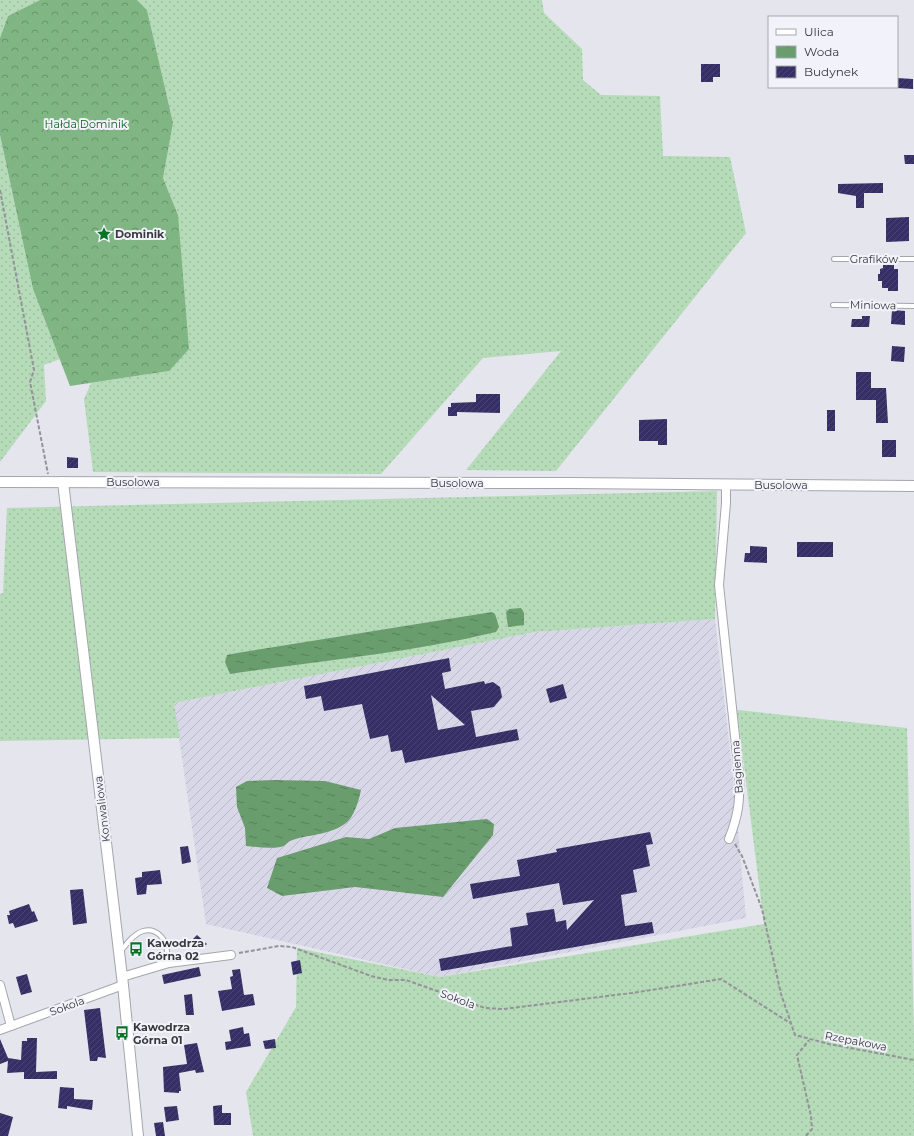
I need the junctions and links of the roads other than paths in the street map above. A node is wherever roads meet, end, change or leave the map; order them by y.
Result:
1 (834, 259) dead end
2 (914, 259) edge
3 (833, 305) dead end
4 (914, 306) edge
5 (0, 482) edge
6 (63, 482) junction
7 (726, 485) junction
8 (914, 486) edge
9 (729, 839) road end
10 (119, 954) junction
11 (230, 955) road end
12 (164, 965) junction
13 (122, 981) junction
14 (0, 985) edge
15 (11, 1026) junction
16 (0, 1030) edge
17 (138, 1136) edge

1 - 2 lane, Grafików
3 - 4 lane, Miniowa
5 - 6 street, Busolowa
6 - 7 street, Busolowa
6 - 10 street, Konwaliowa
7 - 8 street, Busolowa
7 - 9 street, Bagienna
10 - 12 lane
10 - 13 street, Konwaliowa
11 - 12 street, Sokola
12 - 13 street, Sokola
13 - 15 street, Sokola
13 - 17 street, Konwaliowa
14 - 15 street
15 - 16 street, Sokola

